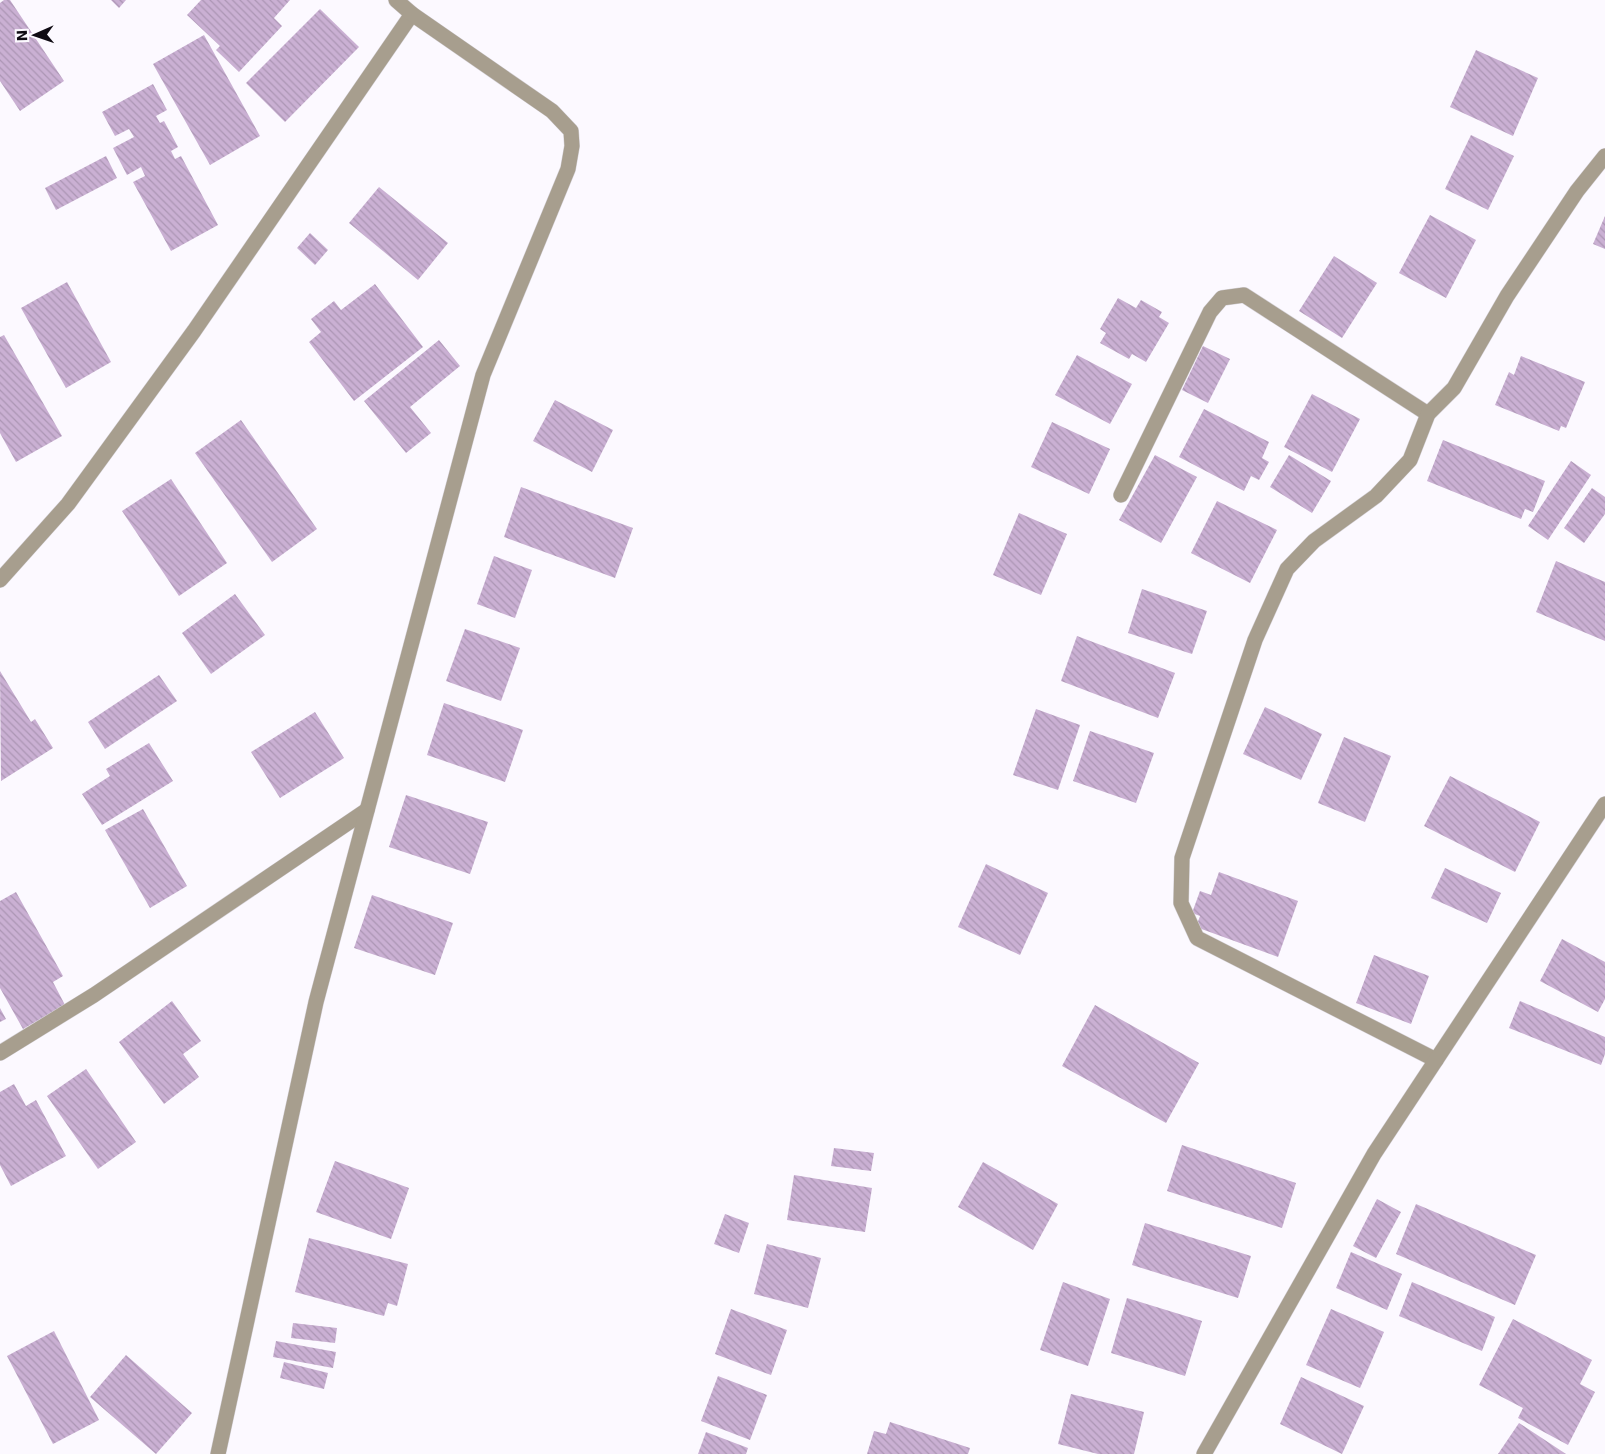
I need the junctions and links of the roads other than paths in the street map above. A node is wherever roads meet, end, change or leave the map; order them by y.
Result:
1 (396, 0) edge
2 (412, 14) junction
3 (1605, 156) edge
4 (1428, 414) junction
5 (1121, 495) dead end
6 (0, 580) edge
7 (1605, 804) edge
8 (367, 810) junction
9 (0, 1053) edge
10 (1436, 1060) junction
11 (218, 1454) edge
12 (1204, 1454) edge

1 - 2 street
2 - 6 street
2 - 8 street
3 - 4 street
4 - 5 street
4 - 10 street
7 - 10 street
8 - 9 street
8 - 11 street
10 - 12 street

